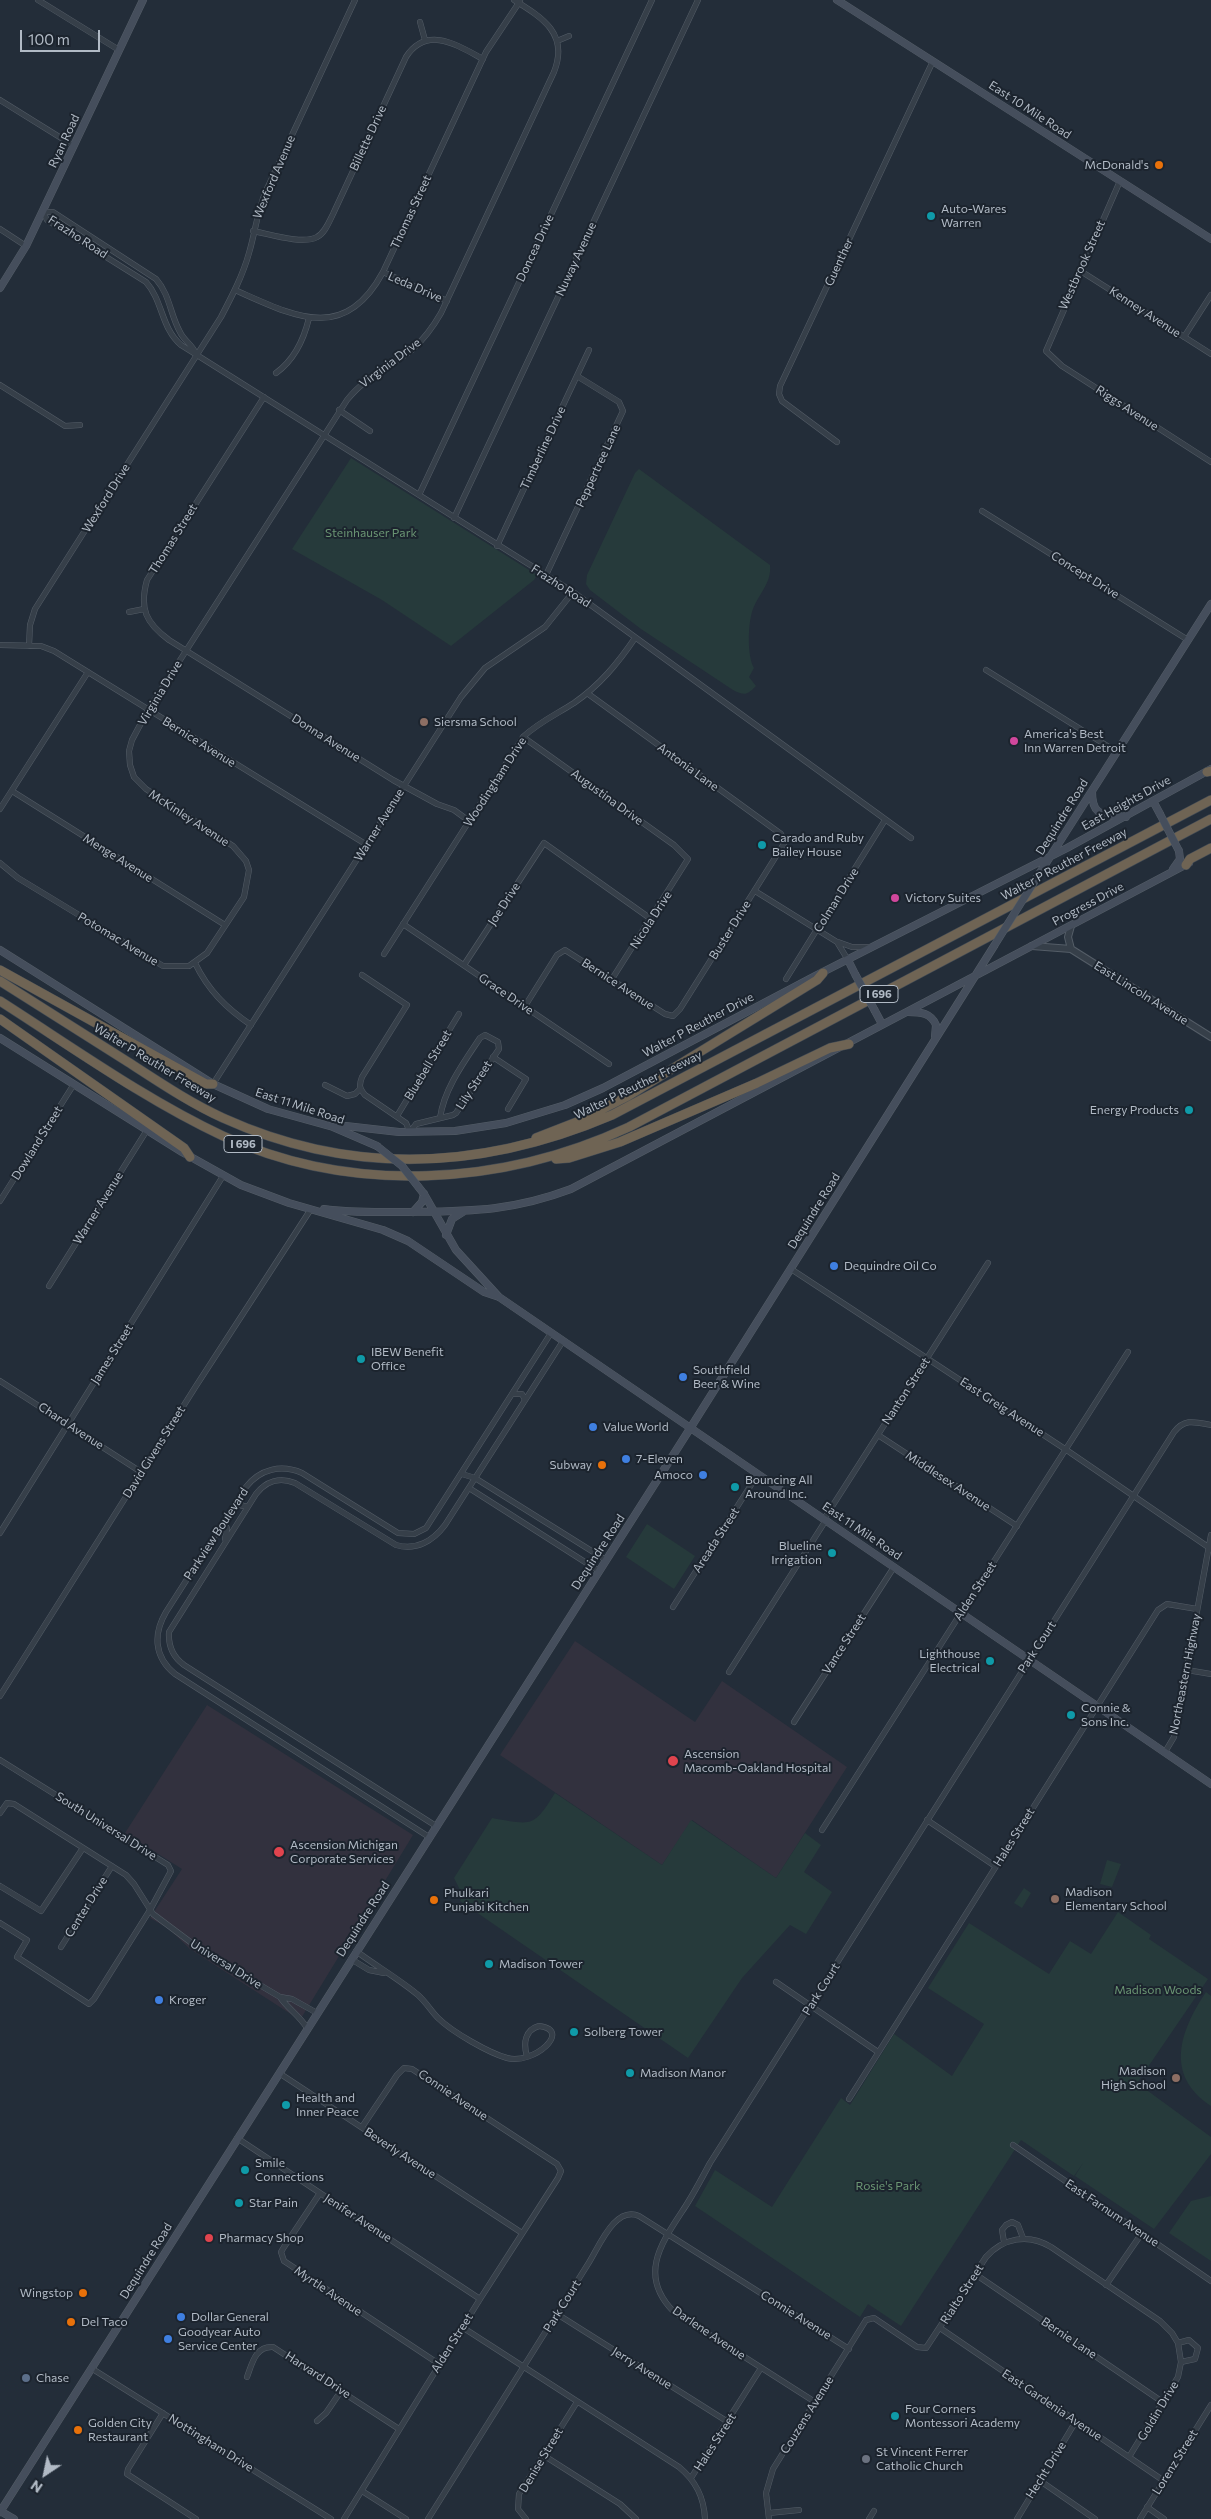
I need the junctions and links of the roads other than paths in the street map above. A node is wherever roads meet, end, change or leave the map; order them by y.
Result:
1 (38, 0) edge
2 (143, 0) edge
3 (355, 0) edge
4 (652, 0) edge
5 (698, 0) edge
6 (837, 0) edge
7 (519, 1) edge
8 (849, 3) edge
9 (420, 22) dead end
10 (569, 36) dead end
11 (425, 40) junction
12 (557, 41) junction
13 (119, 50) junction
14 (483, 59) junction
15 (933, 62) junction
16 (0, 100) edge
17 (74, 146) junction
18 (1120, 181) junction
19 (43, 212) junction
20 (0, 229) edge
21 (253, 231) junction
22 (1211, 239) edge
23 (26, 246) junction
24 (1079, 270) junction
25 (383, 272) junction
26 (0, 288) edge
27 (236, 290) junction
28 (1211, 295) edge
29 (447, 301) junction
30 (309, 318) junction
31 (1184, 337) junction
32 (589, 350) dead end
33 (1046, 351) joint
34 (197, 354) junction
35 (1211, 354) edge
36 (276, 373) dead end
37 (577, 376) junction
38 (0, 385) edge
39 (264, 397) junction
40 (339, 410) junction
41 (80, 425) dead end
42 (370, 432) dead end
43 (324, 434) junction
44 (836, 442) dead end
45 (1211, 462) edge
46 (419, 495) junction
47 (982, 511) dead end
48 (454, 518) junction
49 (498, 546) junction
50 (546, 575) junction
51 (573, 592) junction
52 (1211, 604) edge
53 (144, 609) junction
54 (129, 612) dead end
55 (635, 638) junction
56 (1188, 640) junction
57 (0, 645) edge
58 (29, 646) junction
59 (186, 650) junction
60 (986, 670) dead end
61 (88, 672) junction
62 (587, 693) junction
63 (148, 710) junction
64 (523, 737) junction
65 (1117, 752) junction
66 (130, 765) joint
67 (1210, 771) edge
68 (404, 785) junction
69 (1092, 790) junction
70 (12, 791) junction
71 (1211, 800) edge
72 (1153, 801) junction
73 (0, 809) edge
74 (1126, 816) junction
75 (1211, 819) edge
76 (885, 820) junction
77 (469, 821) junction
78 (911, 838) dead end
79 (786, 842) joint
80 (367, 845) junction
81 (1211, 848) edge
82 (1211, 853) edge
83 (1051, 855) junction
84 (688, 860) joint
85 (0, 863) edge
86 (1186, 865) junction
87 (1169, 873) junction
88 (755, 891) junction
89 (651, 919) junction
90 (403, 924) junction
91 (225, 925) junction
92 (1071, 926) junction
93 (817, 930) junction
94 (837, 942) junction
95 (876, 946) junction
96 (1032, 946) junction
97 (0, 950) edge
98 (1071, 950) junction
99 (384, 954) dead end
100 (848, 960) junction
101 (195, 963) junction
102 (464, 965) junction
103 (0, 970) edge
104 (823, 973) junction
105 (362, 975) dead end
106 (975, 976) junction
107 (786, 979) dead end
108 (612, 980) junction
109 (0, 981) edge
110 (0, 1001) edge
111 (525, 1006) junction
112 (905, 1012) junction
113 (459, 1014) dead end
114 (672, 1016) joint
115 (0, 1019) edge
116 (882, 1024) junction
117 (251, 1025) junction
118 (1211, 1037) edge
119 (0, 1038) edge
120 (933, 1043) junction
121 (849, 1044) junction
122 (493, 1057) junction
123 (610, 1064) dead end
124 (74, 1084) junction
125 (213, 1084) junction
126 (325, 1085) dead end
127 (360, 1089) junction
128 (508, 1109) dead end
129 (397, 1116) junction
130 (440, 1118) junction
131 (333, 1127) junction
132 (147, 1130) junction
133 (410, 1132) junction
134 (506, 1150) junction
135 (190, 1157) junction
136 (543, 1160) junction
137 (223, 1176) junction
138 (424, 1194) junction
139 (0, 1202) edge
140 (311, 1209) junction
141 (413, 1212) junction
142 (434, 1212) junction
143 (465, 1212) junction
144 (446, 1235) junction
145 (988, 1263) dead end
146 (791, 1269) junction
147 (49, 1286) dead end
148 (499, 1297) junction
149 (551, 1333) junction
150 (563, 1341) junction
151 (1128, 1352) dead end
152 (927, 1358) junction
153 (0, 1381) edge
154 (514, 1394) junction
155 (525, 1400) junction
156 (503, 1412) junction
157 (514, 1416) junction
158 (68, 1424) junction
159 (1211, 1426) edge
160 (692, 1427) junction
161 (878, 1435) junction
162 (1065, 1449) junction
163 (141, 1472) junction
164 (462, 1474) junction
165 (758, 1474) junction
166 (475, 1478) junction
167 (318, 1483) junction
168 (469, 1488) junction
169 (312, 1493) junction
170 (1133, 1496) junction
171 (239, 1498) junction
172 (446, 1501) junction
173 (248, 1506) junction
174 (456, 1508) junction
175 (436, 1515) junction
176 (375, 1520) junction
177 (825, 1520) junction
178 (223, 1523) junction
179 (445, 1525) junction
180 (1017, 1526) junction
181 (368, 1529) junction
182 (0, 1533) edge
183 (1211, 1535) edge
184 (224, 1544) junction
185 (1210, 1548) edge
186 (202, 1555) junction
187 (606, 1560) junction
188 (213, 1562) junction
189 (894, 1566) junction
190 (599, 1571) junction
191 (673, 1607) dead end
192 (1197, 1609) junction
193 (166, 1612) junction
194 (961, 1613) junction
195 (176, 1618) junction
196 (1029, 1659) junction
197 (1187, 1670) junction
198 (728, 1672) dead end
199 (1211, 1674) edge
200 (0, 1696) edge
201 (1097, 1706) junction
202 (252, 1709) junction
203 (245, 1719) junction
204 (794, 1722) dead end
205 (1165, 1752) junction
206 (0, 1760) edge
207 (332, 1760) junction
208 (326, 1770) junction
209 (1211, 1784) edge
210 (0, 1813) edge
211 (927, 1820) junction
212 (436, 1826) junction
213 (822, 1830) dead end
214 (429, 1837) junction
215 (83, 1848) junction
216 (112, 1866) junction
217 (995, 1866) junction
218 (0, 1886) edge
219 (150, 1910) junction
220 (0, 1923) edge
221 (61, 1947) dead end
222 (356, 1951) junction
223 (351, 1959) junction
224 (387, 1973) junction
225 (776, 1982) dead end
226 (280, 1997) junction
227 (810, 2005) junction
228 (317, 2013) junction
229 (307, 2028) junction
230 (878, 2052) junction
231 (527, 2056) junction
232 (278, 2073) junction
233 (848, 2099) dead end
234 (362, 2127) junction
235 (237, 2138) junction
236 (1014, 2145) dead end
237 (560, 2168) joint
238 (320, 2193) junction
239 (522, 2233) junction
240 (1142, 2233) junction
241 (668, 2234) junction
242 (1023, 2238) junction
243 (1004, 2242) junction
244 (975, 2274) junction
245 (1211, 2280) edge
246 (1106, 2285) junction
247 (480, 2299) junction
248 (557, 2314) junction
249 (462, 2327) junction
250 (940, 2328) junction
251 (1178, 2343) junction
252 (849, 2349) junction
253 (923, 2349) joint
254 (1181, 2362) junction
255 (439, 2364) junction
256 (91, 2368) junction
257 (523, 2368) junction
258 (761, 2368) junction
259 (247, 2378) dead end
260 (341, 2391) junction
261 (577, 2402) junction
262 (815, 2402) junction
263 (1164, 2403) junction
264 (1211, 2405) edge
265 (163, 2414) junction
266 (317, 2421) dead end
267 (1076, 2421) junction
268 (728, 2422) junction
269 (399, 2429) junction
270 (543, 2455) junction
271 (1129, 2458) junction
272 (691, 2478) junction
273 (1039, 2480) junction
274 (1164, 2481) junction
275 (362, 2491) junction
276 (1147, 2507) junction
277 (799, 2510) dead end
278 (0, 2511) edge
279 (874, 2511) dead end
280 (769, 2516) edge
281 (14, 2519) edge
282 (196, 2519) edge
283 (331, 2519) edge
284 (344, 2519) edge
285 (406, 2519) edge
286 (428, 2519) edge
287 (526, 2519) edge
288 (636, 2519) edge
289 (706, 2519) edge
290 (869, 2519) edge
291 (1017, 2519) edge
292 (1095, 2519) edge
293 (1140, 2519) edge
294 (1164, 2519) edge

1 - 13 street
2 - 13 main road, Ryan Road
3 - 21 street, Wexford Avenue
4 - 46 street, Doncea Drive
5 - 48 street, Nuway Avenue
6 - 8 main road, East 10 Mile Road
7 - 12 street
7 - 14 street, Thomas Street
8 - 15 main road, East 10 Mile Road
9 - 11 street
10 - 12 street
11 - 14 street
11 - 21 street, Billette Drive
12 - 29 street, Virginia Drive
13 - 17 main road, Ryan Road
14 - 25 street, Thomas Street
15 - 18 main road, East 10 Mile Road
15 - 44 street, Guenther
16 - 17 street
17 - 19 main road, Ryan Road
18 - 22 main road, East 10 Mile Road
18 - 24 street, Westbrook Street
19 - 23 main road, Ryan Road
19 - 34 street, Frazho Road
19 - 34 street, Frazho Road
20 - 23 street
21 - 27 street, Wexford Avenue
23 - 26 main road, Ryan Road
24 - 31 street, Kenney Avenue
24 - 33 street, Westbrook Street
25 - 29 street, Leda Drive
25 - 30 street, Thomas Street
27 - 30 street, Thomas Street
27 - 34 street, Wexford Avenue
28 - 31 street
29 - 40 street, Virginia Drive
30 - 36 street
31 - 35 street, Kenney Avenue
32 - 37 street, Timberline Drive
33 - 45 street, Riggs Avenue
34 - 39 street, Frazho Road
34 - 58 street, Wexford Drive
37 - 49 street, Timberline Drive
37 - 50 street, Peppertree Lane
38 - 41 street
39 - 43 street, Frazho Road
39 - 53 street, Thomas Street
40 - 42 street
40 - 43 street, Virginia Drive
43 - 46 street, Frazho Road
43 - 59 street, Virginia Drive
46 - 48 street, Frazho Road
47 - 56 street, Concept Drive
48 - 49 street, Frazho Road
49 - 50 street, Frazho Road
50 - 51 street, Frazho Road
51 - 55 street, Frazho Road
51 - 68 street, Warner Avenue
52 - 56 main road, Dequindre Road
53 - 54 street
53 - 59 street
55 - 62 street, Woodingham Drive
55 - 76 street, Frazho Road
56 - 65 main road, Dequindre Road
57 - 58 street, Bernice Avenue
58 - 61 street, Bernice Avenue
59 - 63 street, Virginia Drive
59 - 68 street, Donna Avenue
60 - 65 street
61 - 63 street, Bernice Avenue
61 - 70 street
62 - 64 street, Woodingham Drive
62 - 79 street, Antonia Lane
63 - 66 street, Virginia Drive
63 - 80 street, Bernice Avenue
64 - 77 street, Woodingham Drive
64 - 84 street, Augustina Drive
65 - 69 main road, Dequindre Road
66 - 91 street, McKinley Avenue
67 - 72 main road, East Heights Drive
68 - 77 street, Donna Avenue
68 - 80 street, Warner Avenue
69 - 74 main road
69 - 83 main road, Dequindre Road
70 - 73 street
70 - 91 street, Menge Avenue
71 - 134 highway, Walter P Reuther Freeway / I 696
72 - 74 main road, East Heights Drive
72 - 87 main road, bridge
74 - 83 main road, East Heights Drive
75 - 136 highway, I 696
76 - 78 street, Frazho Road
76 - 93 street, Colman Drive
77 - 90 street, Woodingham Drive
79 - 88 street, Buster Drive
80 - 117 street, Warner Avenue
81 - 86 highway
82 - 86 main road, Progress Drive
83 - 95 main road, Walter P Reuther Drive
83 - 106 main road, Dequindre Road, bridge
84 - 89 street, Nicola Drive
85 - 101 street, Potomac Avenue
86 - 87 main road, Progress Drive
87 - 92 main road, Progress Drive
88 - 93 street
88 - 114 street, Buster Drive
89 - 102 street, Joe Drive
89 - 108 street, Nicola Drive
90 - 99 street, Woodingham Drive
90 - 102 street, Grace Drive
91 - 101 street
92 - 96 main road, Progress Drive
92 - 98 street
93 - 94 street
93 - 107 street, Colman Drive
94 - 95 street
94 - 100 street
95 - 100 main road, Walter P Reuther Drive
96 - 98 street, East Lincoln Avenue
96 - 106 main road, Progress Drive
97 - 125 main road, East 11 Mile Road
98 - 118 street, East Lincoln Avenue
100 - 104 main road, Walter P Reuther Drive
100 - 116 main road, bridge
101 - 117 street
102 - 111 street, Grace Drive
103 - 125 highway
104 - 133 main road, Walter P Reuther Drive
104 - 134 highway
105 - 127 street
106 - 112 main road
106 - 120 main road, Dequindre Road
108 - 111 street, Bernice Avenue
108 - 114 street, Bernice Avenue
109 - 134 highway, Walter P Reuther Freeway / I 696
110 - 136 highway, I 696
111 - 123 street, Grace Drive
112 - 116 main road
112 - 120 main road
113 - 129 street, Bluebell Street
115 - 135 highway
116 - 121 main road
117 - 125 street, Warner Avenue
119 - 124 main road, East 11 Mile Road
120 - 146 main road, Dequindre Road
121 - 136 highway
121 - 143 main road
122 - 128 street
122 - 130 street, Lily Street
122 - 130 street, Lily Street
124 - 132 main road, East 11 Mile Road
124 - 139 street, Dowland Street
125 - 131 main road, East 11 Mile Road
126 - 127 street
127 - 129 street
129 - 133 street
130 - 133 street, Lily Street
131 - 133 main road, Walter P Reuther Drive
131 - 138 main road, East 11 Mile Road, bridge
132 - 135 main road, East 11 Mile Road
132 - 147 street, Warner Avenue
135 - 137 main road, East 11 Mile Road
137 - 140 main road, East 11 Mile Road
137 - 158 street, James Street
138 - 141 main road
138 - 142 main road, East 11 Mile Road
140 - 141 main road
140 - 148 main road, East 11 Mile Road
140 - 163 street, David Givens Street
141 - 142 main road
142 - 143 main road
142 - 144 main road, East 11 Mile Road
143 - 144 main road
144 - 148 main road, East 11 Mile Road
145 - 152 street, Nanton Street
146 - 152 street, East Greig Avenue
146 - 160 main road, Dequindre Road
148 - 149 main road, East 11 Mile Road
149 - 150 main road, East 11 Mile Road
149 - 154 street, Parkview Boulevard
150 - 155 street, Parkview Boulevard
150 - 160 main road, East 11 Mile Road
151 - 162 street, Alden Street
152 - 161 street, Nanton Street
152 - 162 street, East Greig Avenue
153 - 158 street, Chard Avenue
154 - 155 street
154 - 156 street, Parkview Boulevard
155 - 157 street, Parkview Boulevard
156 - 157 street
156 - 164 street, Parkview Boulevard
157 - 166 street, Parkview Boulevard
158 - 163 street, Chard Avenue
158 - 182 street, James Street
159 - 170 street, Park Court
160 - 165 main road, East 11 Mile Road
160 - 187 main road, Dequindre Road
161 - 177 street, Nanton Street
161 - 180 street, Middlesex Avenue
162 - 170 street, East Greig Avenue
162 - 180 street, Alden Street
163 - 200 street, David Givens Street
164 - 166 street
164 - 172 street, Parkview Boulevard
165 - 177 main road, East 11 Mile Road
165 - 191 street, Areada Street
166 - 168 street, Parkview Boulevard
166 - 187 street
167 - 169 street
167 - 171 street, Parkview Boulevard
167 - 176 street, Parkview Boulevard
168 - 174 street, Parkview Boulevard
168 - 190 street
169 - 173 street, Parkview Boulevard
169 - 181 street, Parkview Boulevard
170 - 185 street, East Greig Avenue
170 - 196 street, Park Court
171 - 173 street
171 - 178 street, Parkview Boulevard
172 - 174 street
172 - 175 street, Parkview Boulevard
173 - 184 street, Parkview Boulevard
174 - 179 street, Parkview Boulevard
175 - 176 street, Parkview Boulevard
175 - 179 street
176 - 181 street
177 - 189 main road, East 11 Mile Road
177 - 198 street, Nanton Street
178 - 184 street
178 - 186 street, Parkview Boulevard
179 - 181 street, Parkview Boulevard
180 - 194 street, Alden Street
183 - 185 street, Northeastern Highway
184 - 188 street, Parkview Boulevard
185 - 192 street, Northeastern Highway
186 - 188 street
186 - 193 street, Parkview Boulevard
187 - 190 main road, Dequindre Road
188 - 195 street, Parkview Boulevard
189 - 194 main road, East 11 Mile Road
189 - 204 street, Vance Street
190 - 212 main road, Dequindre Road
192 - 197 street, Northeastern Highway
192 - 201 street, Hales Street
193 - 195 street
193 - 203 street, Parkview Boulevard
194 - 196 main road, East 11 Mile Road
194 - 213 street, Alden Street
195 - 202 street, Parkview Boulevard
196 - 201 main road, East 11 Mile Road
196 - 211 street, Park Court
197 - 199 street
197 - 205 street, Northeastern Highway
201 - 205 main road, East 11 Mile Road
201 - 217 street, Hales Street
202 - 203 street
202 - 207 street, Parkview Boulevard
203 - 208 street, Parkview Boulevard
205 - 209 main road, East 11 Mile Road
206 - 219 street, South Universal Drive
207 - 208 street
207 - 212 street, Parkview Boulevard
208 - 214 street, Parkview Boulevard
210 - 215 street, Universal Drive
211 - 217 street
211 - 227 street, Park Court
212 - 214 main road, Dequindre Road
214 - 222 main road, Dequindre Road
215 - 216 street, Universal Drive
215 - 218 street
216 - 219 street, Universal Drive
216 - 221 street, Center Drive
217 - 230 street, Hales Street
219 - 220 street, South Universal Drive
219 - 226 street, Universal Drive
222 - 223 main road, Dequindre Road
222 - 224 street
223 - 224 street
223 - 228 main road, Dequindre Road
224 - 231 street
225 - 227 street
226 - 228 street, Universal Drive
226 - 229 street, Universal Drive
227 - 230 street
227 - 241 street, Park Court
228 - 229 main road, Dequindre Road
229 - 232 main road, Dequindre Road
230 - 233 street, Hales Street
231 - 231 street
232 - 234 street, Beverly Avenue
232 - 235 main road, Dequindre Road
234 - 237 street, Connie Avenue
234 - 239 street, Beverly Avenue
235 - 238 street, Jenifer Avenue
235 - 256 main road, Dequindre Road
236 - 240 street, East Farnum Avenue
237 - 239 street, Alden Street
238 - 247 street, Jenifer Avenue
238 - 255 street, Myrtle Avenue
239 - 247 street, Alden Street
240 - 245 street, East Farnum Avenue
240 - 246 street
241 - 248 street, Park Court
241 - 252 street, Connie Avenue
241 - 258 street, Darlene Avenue
242 - 243 street, Rialto Street
242 - 243 street, Rialto Street
242 - 246 street, Rialto Street
243 - 244 street, Rialto Street
244 - 250 street, Rialto Street
244 - 263 street, Bernie Lane
246 - 251 street, Goldin Drive
247 - 249 street, Alden Street
248 - 257 street, Park Court
248 - 268 street, Jerry Avenue
249 - 255 street, Alden Street
249 - 257 street
250 - 253 street, Rialto Street
250 - 267 street, East Gardenia Avenue
251 - 254 street, Goldin Drive
251 - 254 street
252 - 253 street, Couzens Avenue
252 - 262 street, Couzens Avenue
254 - 263 street, Goldin Drive
255 - 269 street, Alden Street
256 - 265 street, Nottingham Drive
256 - 278 main road, Dequindre Road
257 - 261 street
257 - 286 street, Park Court
258 - 262 street, Darlene Avenue
258 - 268 street, Hales Street
259 - 260 street, Harvard Drive
260 - 266 street
260 - 269 street, Harvard Drive
261 - 270 street, Denise Street
261 - 272 street
262 - 280 street, Couzens Avenue
263 - 271 street, Goldin Drive
264 - 274 street, Lorenz Street
265 - 282 street
265 - 283 street, Nottingham Drive
267 - 271 street, East Gardenia Avenue
267 - 273 street, Hecht Drive
268 - 272 street, Hales Street
269 - 275 street, Alden Street
270 - 287 street, Denise Street
270 - 288 street
271 - 274 street, East Gardenia Avenue
272 - 289 street, Hales Street
273 - 291 street, Hecht Drive
273 - 292 street
274 - 276 street, Lorenz Street
275 - 284 street, Alden Street
275 - 285 street
276 - 293 street, Lorenz Street
276 - 294 street
277 - 280 street
278 - 281 main road
279 - 290 street

